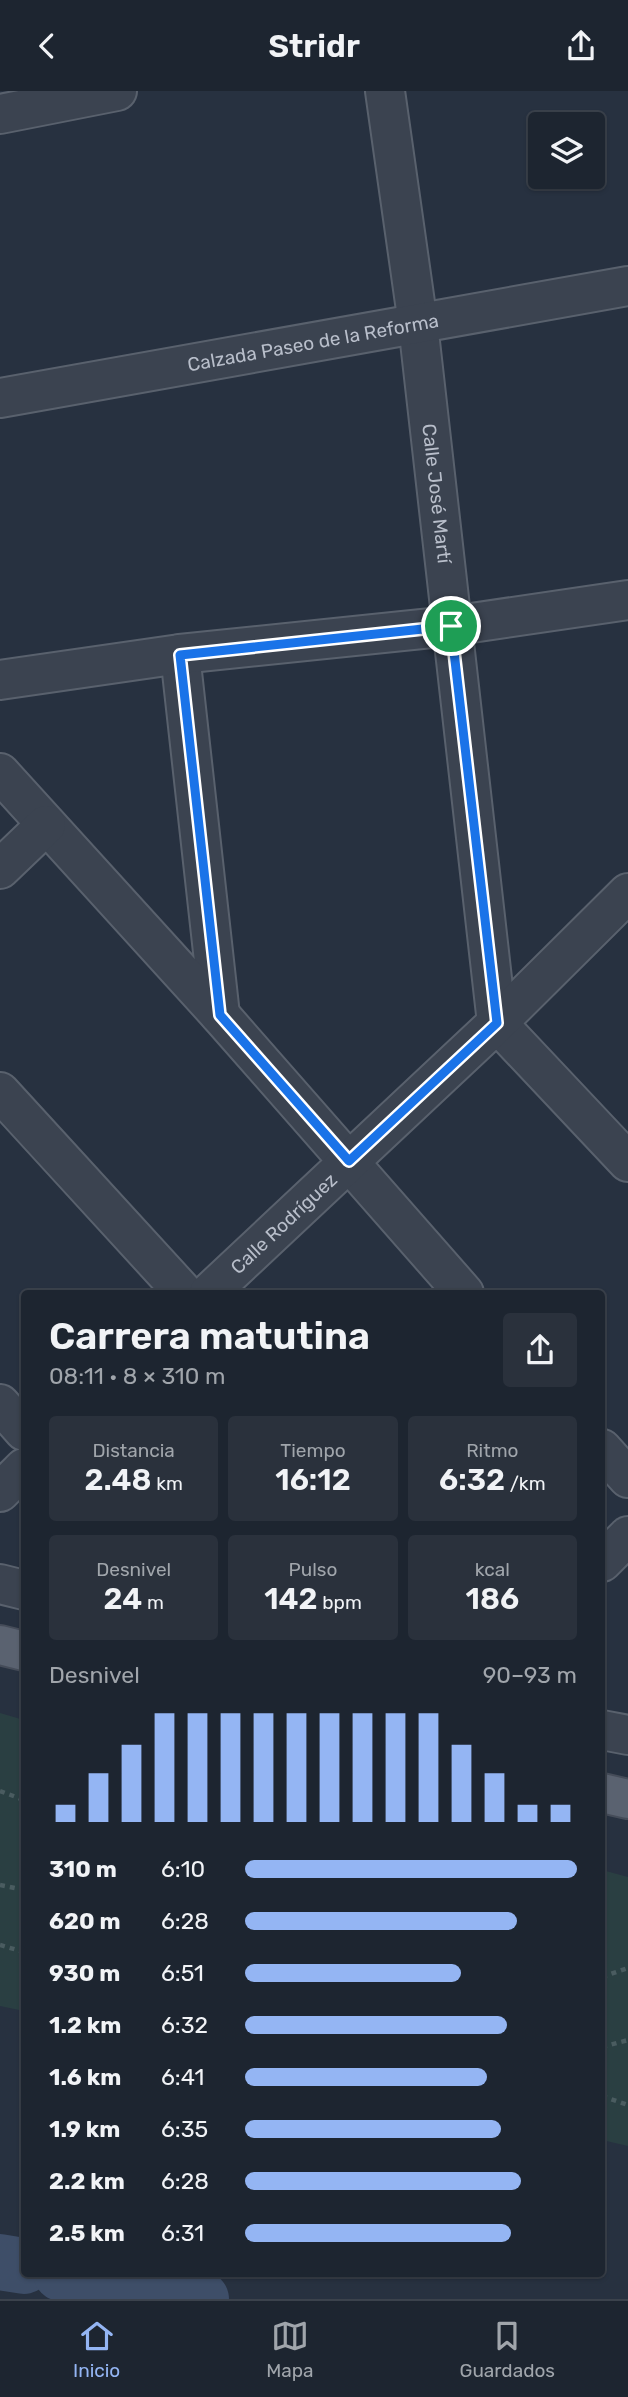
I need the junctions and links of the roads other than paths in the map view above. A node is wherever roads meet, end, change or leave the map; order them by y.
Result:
1 (117, 91) edge
2 (385, 91) edge
3 (0, 114) edge
4 (628, 285) edge
5 (418, 324) junction
6 (0, 398) edge
7 (628, 600) edge
8 (451, 626) junction
9 (180, 655) junction
10 (0, 680) edge
11 (0, 773) edge
12 (47, 825) junction
13 (0, 869) edge
14 (628, 893) edge
15 (220, 1015) junction
16 (497, 1023) junction
17 (0, 1093) edge
18 (349, 1161) junction
19 (628, 1162) edge
20 (181, 1290) edge
21 (212, 1290) edge
22 (461, 1290) edge
23 (0, 1404) edge
24 (21, 1428) edge
25 (605, 1452) edge
26 (21, 1471) edge
27 (628, 1478) edge
28 (0, 1492) edge
29 (628, 1536) edge
30 (605, 1559) edge
31 (0, 1584) edge
32 (21, 1589) edge
33 (0, 1645) edge
34 (21, 1650) edge
35 (605, 1731) edge
36 (628, 1735) edge
37 (605, 1794) edge
38 (628, 1800) edge

1 - 3 street
2 - 5 street, Calle José Martí
4 - 5 street, Calzada Paseo de la Reforma
5 - 6 street, Calzada Paseo de la Reforma
5 - 8 street, Calle José Martí
7 - 8 street
8 - 9 street
8 - 16 street, Calle José Martí
9 - 10 street
9 - 15 street
11 - 12 street
12 - 13 street
12 - 15 street
14 - 16 street, Calle Rodríguez
15 - 18 street
16 - 18 street, Calle Rodríguez
16 - 19 street
17 - 20 street
18 - 21 street, Calle Rodríguez
18 - 22 street
23 - 24 street
25 - 27 street
26 - 28 street
29 - 30 street
31 - 32 street
33 - 34 main road
35 - 36 street
37 - 38 main road

